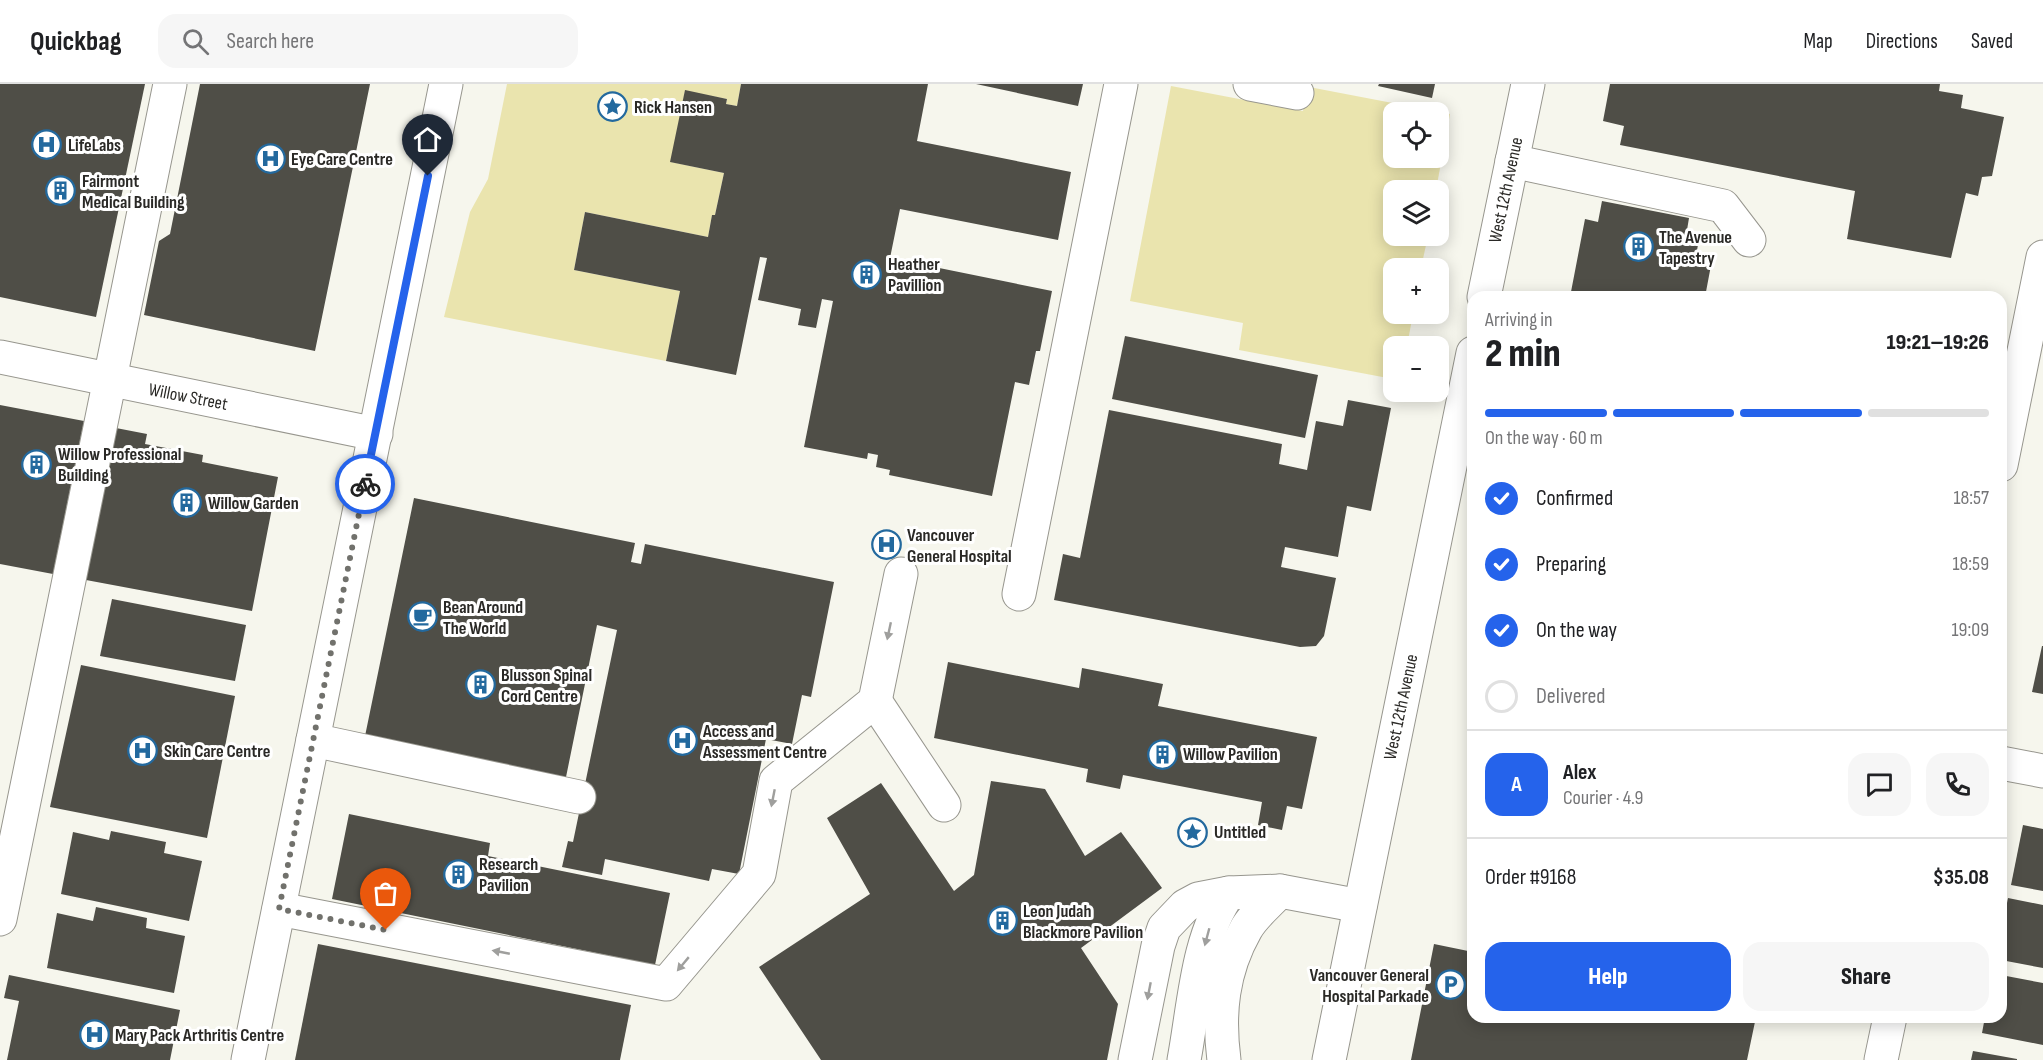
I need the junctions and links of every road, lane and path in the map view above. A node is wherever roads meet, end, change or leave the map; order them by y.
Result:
1 (170, 84) edge
2 (447, 84) edge
3 (1121, 84) edge
4 (1250, 84) edge
5 (1528, 84) edge
6 (1296, 93) dead end
7 (1512, 161) junction
8 (1749, 240) dead end
9 (2043, 256) edge
10 (1485, 291) edge
11 (0, 357) edge
12 (109, 381) junction
13 (1467, 382) edge
14 (376, 434) junction
15 (2007, 435) edge
16 (901, 574) dead end
17 (1019, 594) dead end
18 (875, 702) junction
19 (313, 740) junction
20 (2007, 763) edge
21 (2043, 771) edge
22 (579, 797) dead end
23 (944, 806) dead end
24 (1280, 891) junction
25 (1229, 893) junction
26 (1360, 906) junction
27 (279, 909) junction
28 (0, 919) edge
29 (1889, 1023) edge
30 (248, 1060) edge
31 (1135, 1060) edge
32 (1184, 1060) edge
33 (1224, 1060) edge
34 (1329, 1060) edge
35 (1881, 1060) edge

1 - 12 street
2 - 14 street
3 - 17 street
4 - 6 street
5 - 7 street, West 12th Avenue
7 - 8 street
7 - 10 street, West 12th Avenue
9 - 15 street
11 - 12 street, Willow Street
12 - 14 street, Willow Street
12 - 28 street
13 - 26 street, West 12th Avenue
14 - 19 street
16 -> 18 street
18 - 23 street
18 -> 27 street
19 - 22 street
19 - 27 street
20 - 21 street
24 - 25 street
24 - 26 street
24 - 33 street
25 -> 31 street
25 -> 32 street
26 - 34 street, West 12th Avenue
27 - 30 street
29 - 35 street

